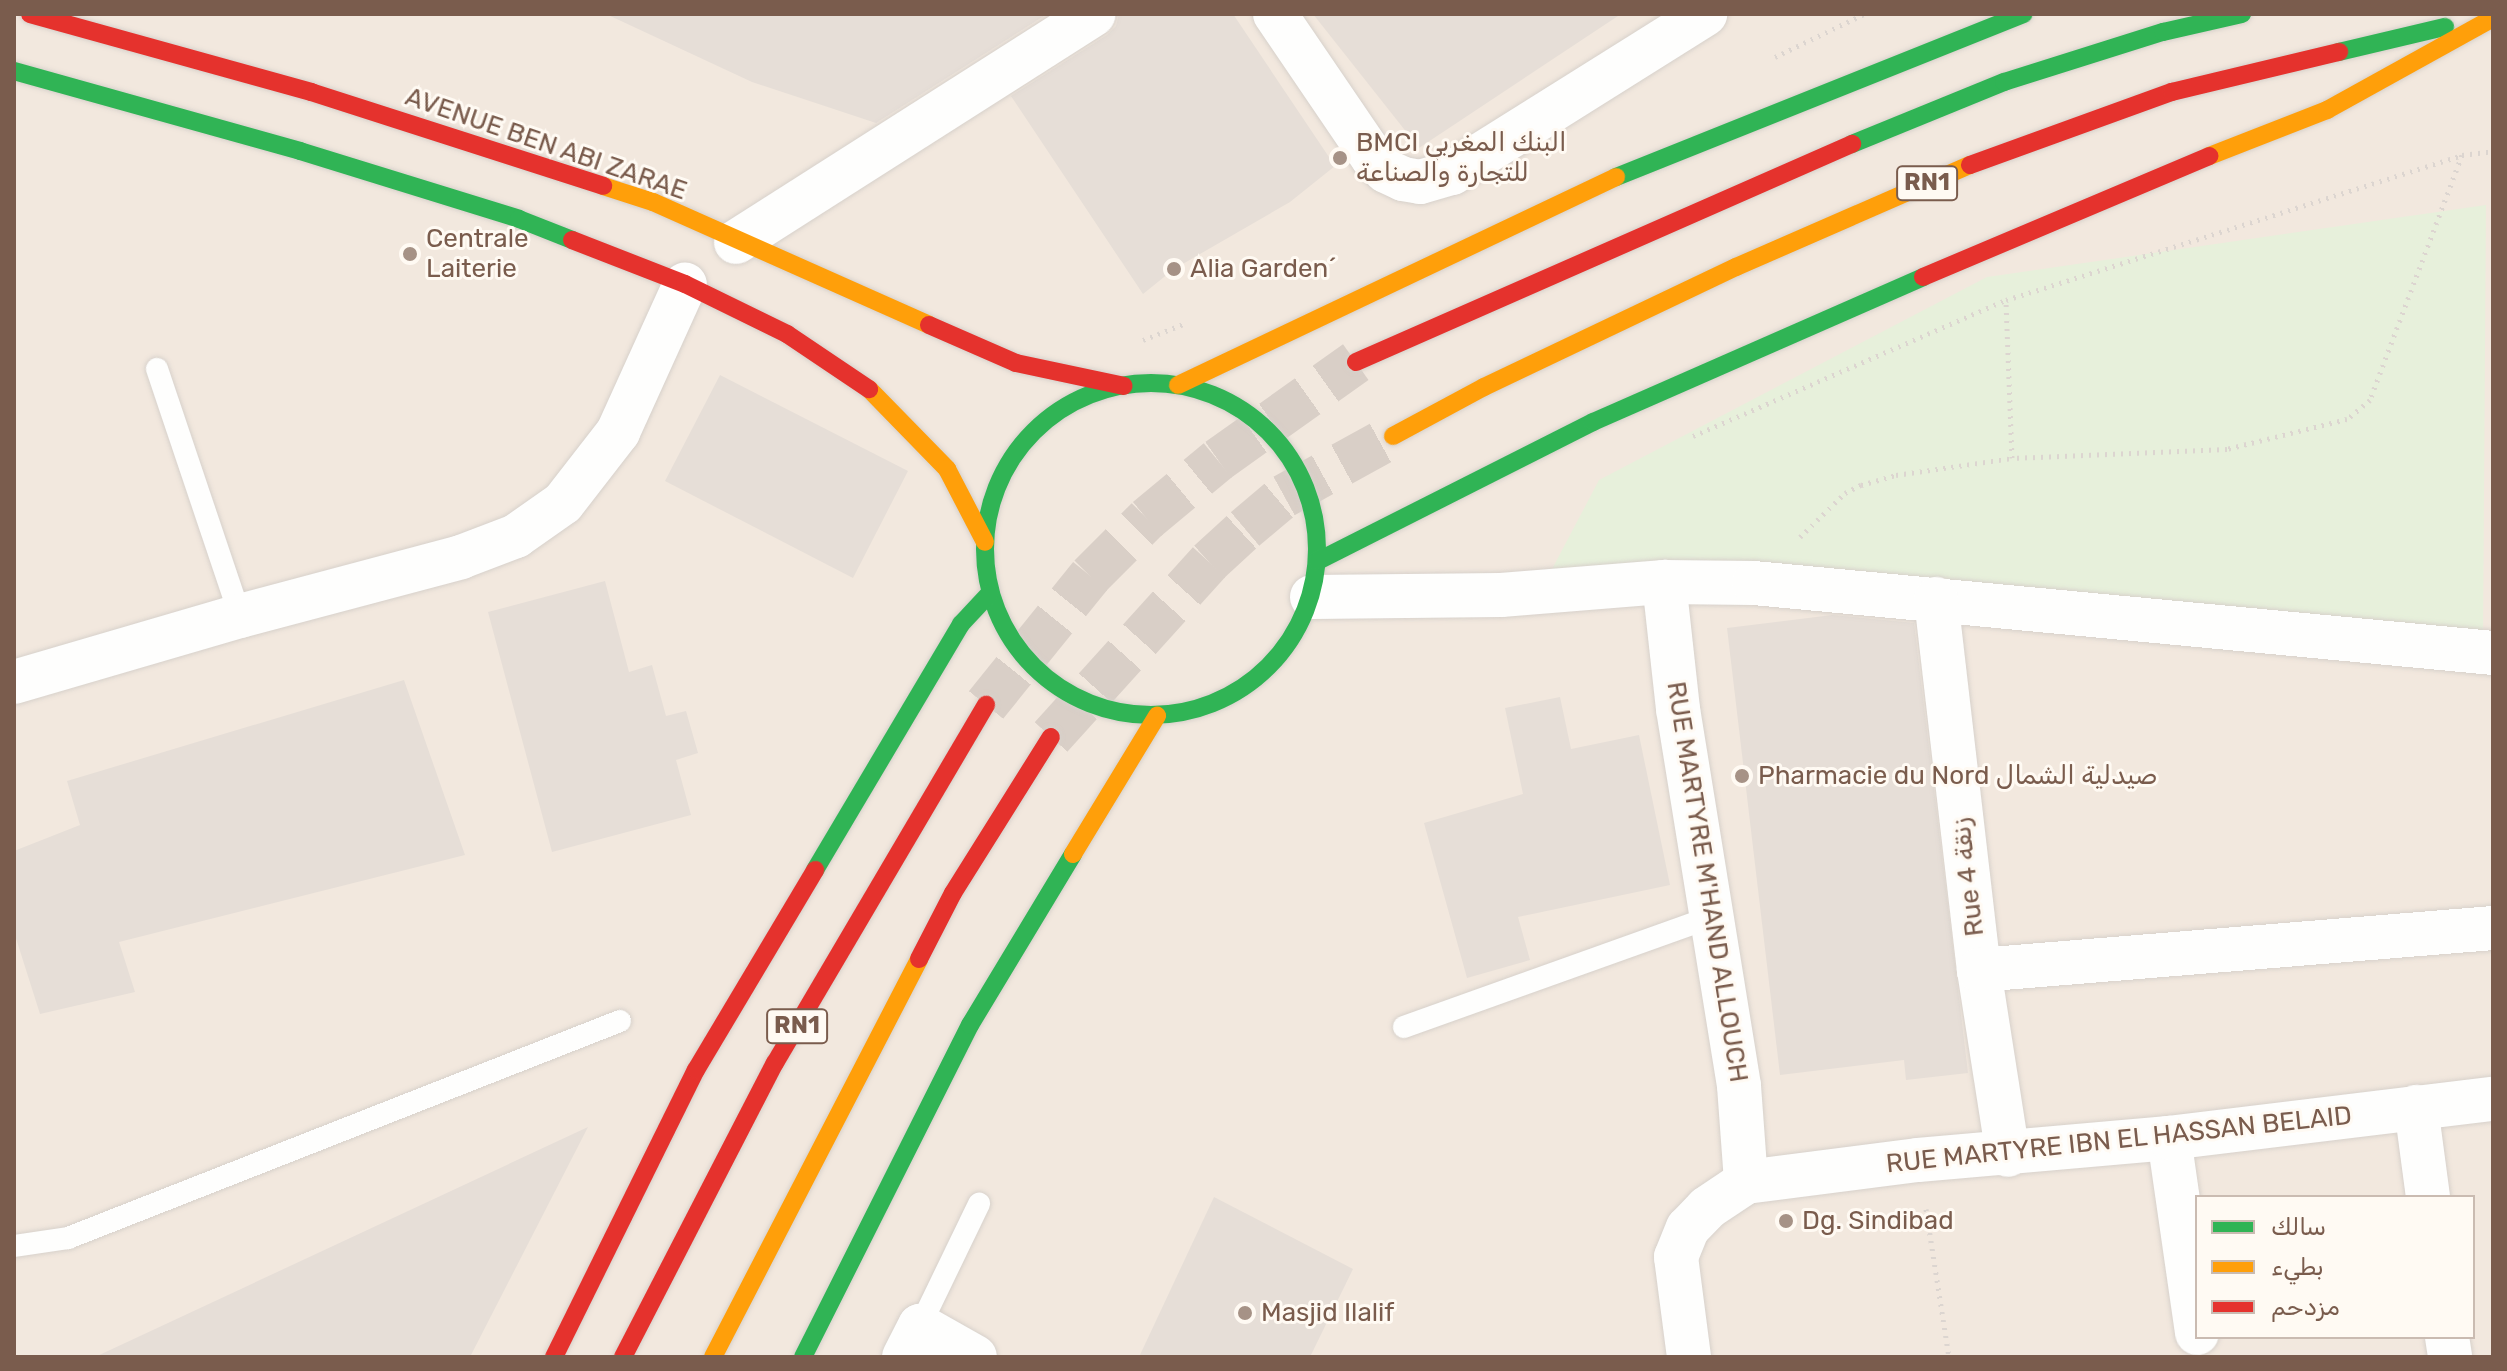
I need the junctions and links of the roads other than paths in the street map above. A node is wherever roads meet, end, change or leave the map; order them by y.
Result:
1 (30, 14) edge
2 (1094, 14) edge
3 (1275, 14) edge
4 (1705, 14) edge
5 (2024, 14) edge
6 (2242, 14) edge
7 (2493, 17) edge
8 (14, 71) edge
9 (736, 242) junction
10 (685, 284) junction
11 (1356, 362) tunnel mouth
12 (157, 369) dead end
13 (1178, 385) junction
14 (1124, 386) junction
15 (1393, 436) tunnel mouth
16 (985, 542) junction
17 (1315, 579) junction
18 (1664, 582) junction
19 (990, 593) junction
20 (1936, 599) junction
21 (240, 616) junction
22 (2493, 653) edge
23 (14, 682) edge
24 (986, 705) tunnel mouth
25 (1157, 716) junction
26 (1051, 737) tunnel mouth
27 (1712, 917) junction
28 (2493, 928) edge
29 (1979, 970) junction
30 (620, 1021) dead end
31 (1404, 1027) dead end
32 (2493, 1099) edge
33 (2416, 1107) junction
34 (2169, 1138) junction
35 (2008, 1155) junction
36 (1746, 1182) junction
37 (2428, 1195) edge
38 (979, 1204) dead end
39 (14, 1246) edge
40 (2195, 1321) edge
41 (912, 1342) edge
42 (554, 1357) edge
43 (623, 1357) edge
44 (713, 1357) edge
45 (803, 1357) edge
46 (975, 1357) edge
47 (1689, 1357) edge

1 - 9 main road, AVENUE BEN ABI ZARAE
2 - 9 street
3 - 4 street
5 - 13 main road
6 - 11 main road, RN1
7 - 15 main road, RN1
7 - 17 main road
8 - 10 main road
9 - 14 main road, AVENUE BEN ABI ZARAE
10 - 16 main road
10 - 21 street
12 - 21 lane
13 - 14 main road
13 - 17 main road
14 - 16 main road
16 - 19 main road
17 - 18 street
17 - 25 main road
18 - 20 street
18 - 27 street, RUE MARTYRE M'HAND ALLOUCH
19 - 25 main road
19 - 42 main road
20 - 22 street
20 - 29 street, Rue 4 زنقة
21 - 23 street
24 - 43 main road, RN1
25 - 45 main road
26 - 44 main road
27 - 31 lane
27 - 36 street, RUE MARTYRE M'HAND ALLOUCH
28 - 29 street
29 - 35 street, Rue 4 زنقة
30 - 39 lane
32 - 33 street, RUE MARTYRE IBN EL HASSAN BELAID
33 - 34 street, RUE MARTYRE IBN EL HASSAN BELAID
33 - 37 street
34 - 35 street, RUE MARTYRE IBN EL HASSAN BELAID
34 - 40 street
35 - 36 street, RUE MARTYRE IBN EL HASSAN BELAID
36 - 47 street
38 - 41 lane
41 - 46 street

